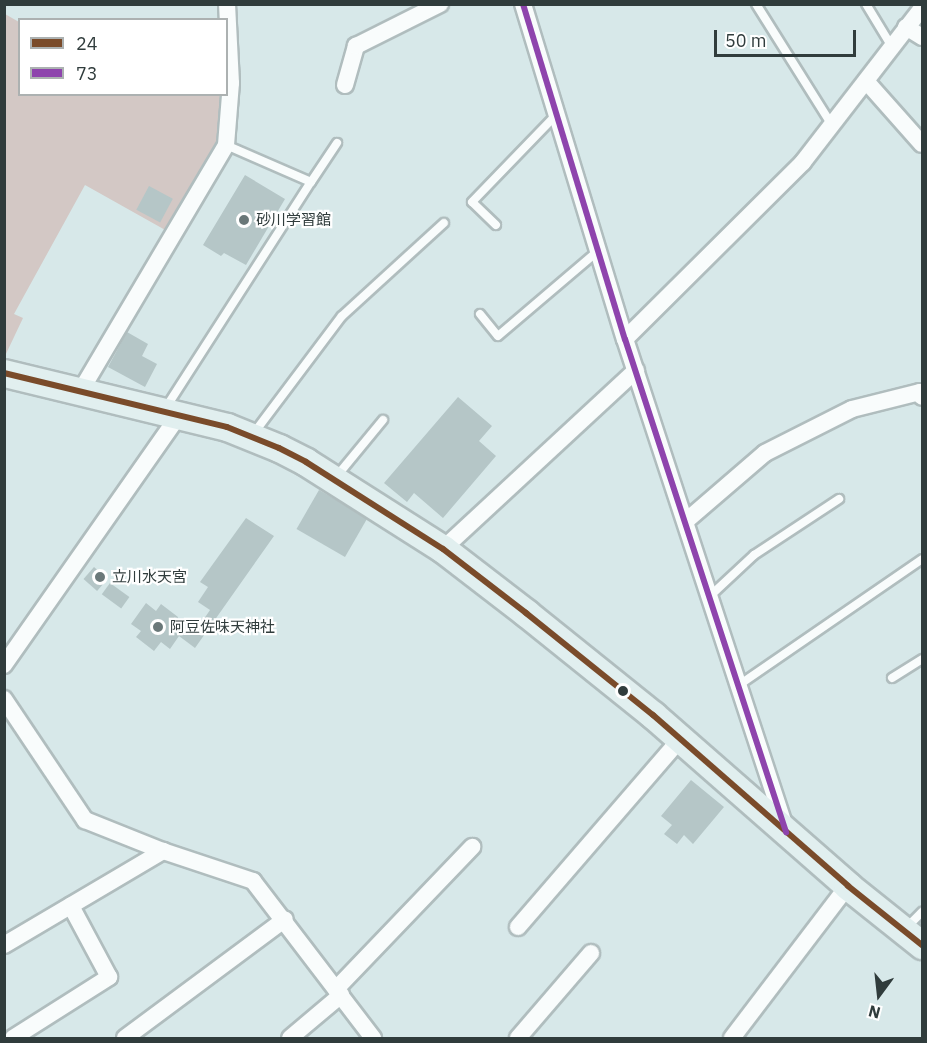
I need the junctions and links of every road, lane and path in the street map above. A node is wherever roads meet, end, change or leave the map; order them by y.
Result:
1 (440, 4) edge
2 (523, 4) edge
3 (756, 4) edge
4 (866, 4) edge
5 (922, 8) edge
6 (228, 24) edge
7 (906, 27) junction
8 (922, 37) edge
9 (892, 46) junction
10 (866, 81) junction
11 (345, 85) dead end
12 (557, 114) junction
13 (832, 125) junction
14 (337, 143) dead end
15 (922, 144) edge
16 (226, 145) junction
17 (311, 182) junction
18 (444, 222) dead end
19 (496, 225) dead end
20 (598, 251) junction
21 (480, 314) dead end
22 (625, 339) junction
23 (636, 370) junction
24 (4, 374) edge
25 (80, 392) junction
26 (922, 398) edge
27 (171, 413) junction
28 (383, 420) dead end
29 (252, 436) junction
30 (334, 479) junction
31 (839, 499) dead end
32 (686, 521) junction
33 (443, 549) junction
34 (922, 559) edge
35 (710, 596) junction
36 (922, 659) edge
37 (4, 665) edge
38 (892, 678) dead end
39 (739, 685) junction
40 (4, 699) edge
41 (680, 739) junction
42 (786, 832) junction
43 (472, 847) dead end
44 (163, 851) junction
45 (848, 886) junction
46 (71, 906) junction
47 (285, 919) junction
48 (518, 927) dead end
49 (916, 929) edge
50 (4, 945) edge
51 (591, 953) dead end
52 (338, 992) junction
53 (13, 1038) edge
54 (125, 1038) edge
55 (290, 1038) edge
56 (373, 1038) edge
57 (518, 1038) edge
58 (732, 1038) edge

1 - 11 street
2 - 12 street
3 - 13 lane
4 - 9 lane
5 - 7 street
6 - 16 street
7 - 8 street
7 - 9 street
9 - 10 street
10 - 13 street
10 - 15 street
12 - 19 lane
12 - 20 street
13 - 22 street
14 - 17 lane
16 - 17 lane
16 - 25 street
17 - 27 lane
18 - 29 lane
20 - 21 lane
20 - 22 street
22 - 23 street
23 - 32 street
23 - 33 street
24 - 25 main road
25 - 27 main road
26 - 32 street
27 - 29 main road
27 - 37 street
28 - 30 lane
29 - 30 main road
30 - 33 main road
31 - 35 lane
32 - 35 street
33 - 41 main road
34 - 39 lane
35 - 39 street
36 - 38 lane
39 - 42 street
40 - 44 street
41 - 42 main road
41 - 48 street
42 - 45 main road
43 - 52 street
44 - 46 street
44 - 47 street
45 - 49 main road
45 - 58 street
46 - 50 street
46 - 53 street
47 - 52 street
47 - 54 street
51 - 57 street
52 - 55 street
52 - 56 street

